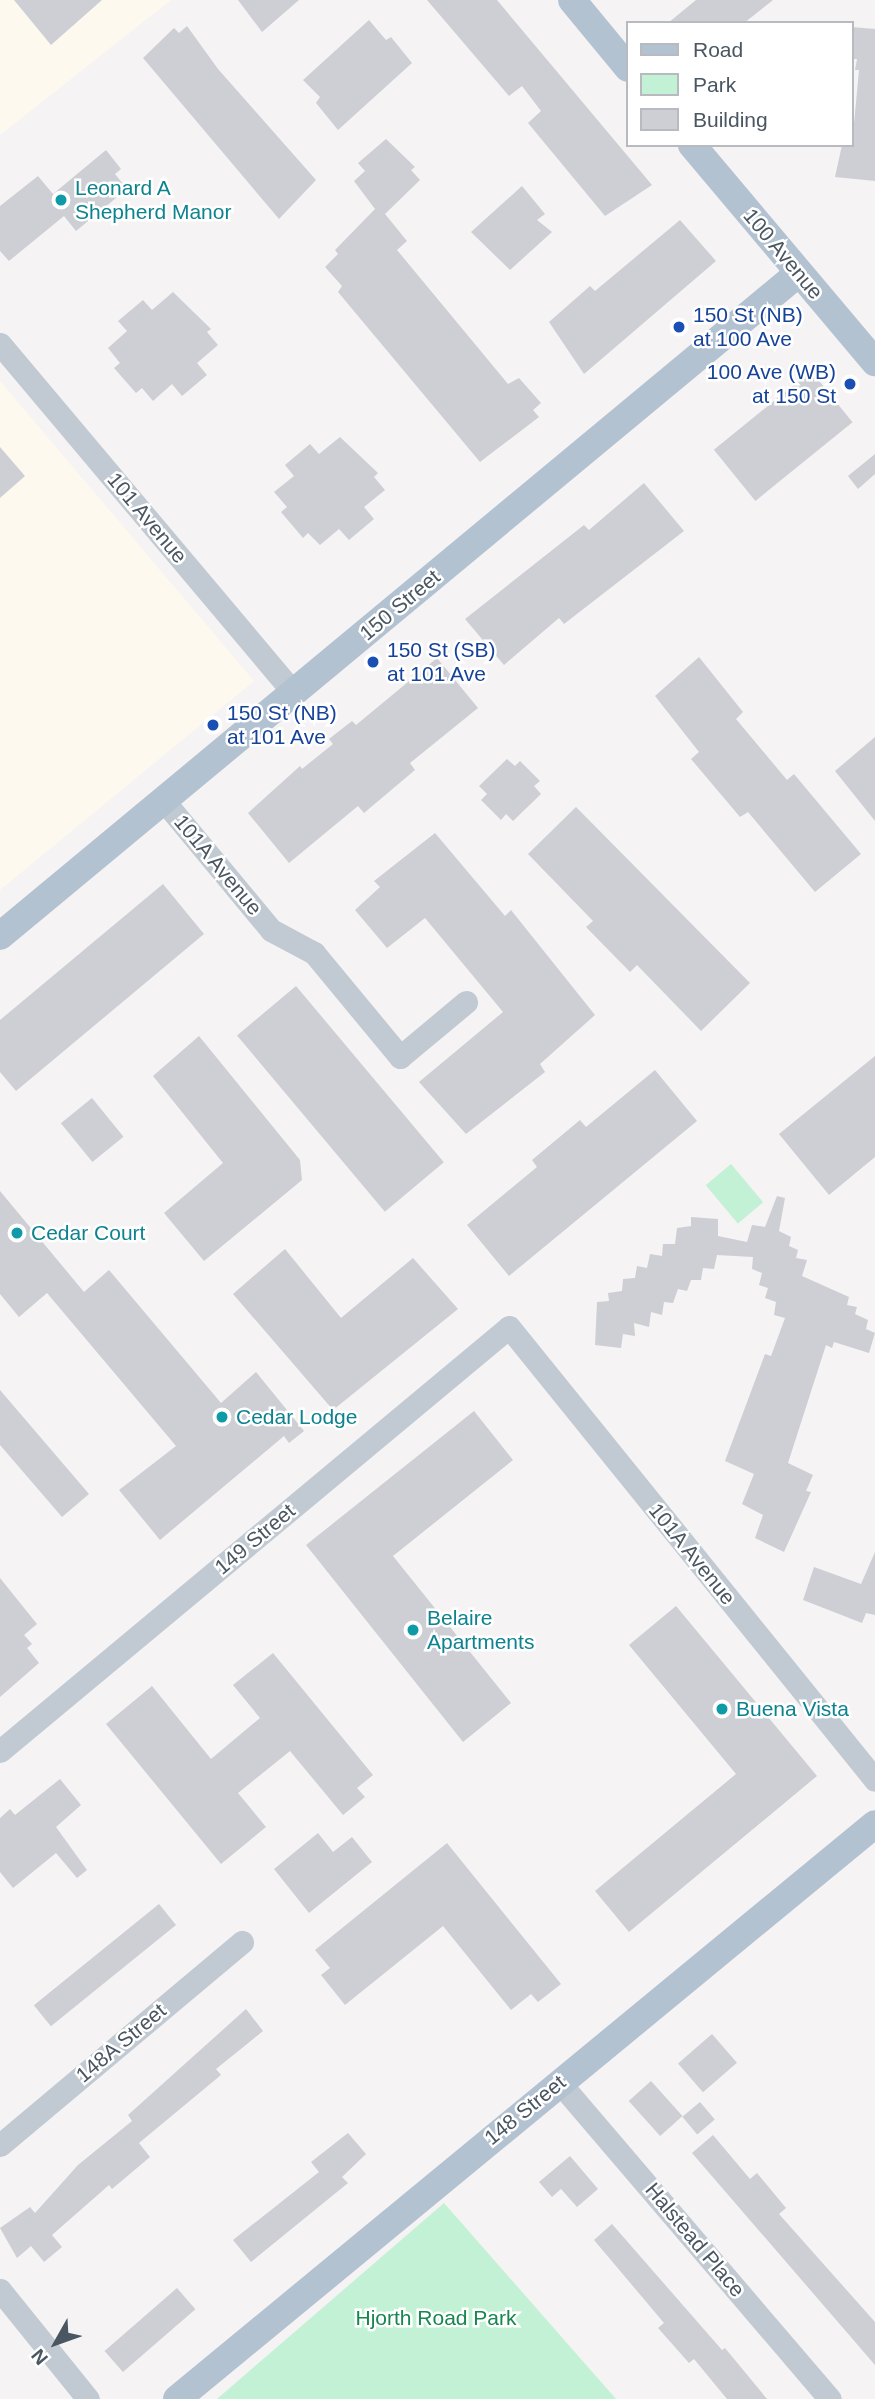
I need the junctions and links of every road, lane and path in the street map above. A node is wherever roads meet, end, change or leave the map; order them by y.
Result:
1 (572, 0) edge
2 (626, 66) edge
3 (694, 147) edge
4 (799, 273) junction
5 (0, 344) edge
6 (875, 362) edge
7 (294, 693) junction
8 (164, 801) junction
9 (0, 936) edge
10 (466, 1002) dead end
11 (509, 1327) joint
12 (0, 1751) edge
13 (875, 1780) edge
14 (875, 1824) edge
15 (242, 1942) dead end
16 (559, 2082) junction
17 (0, 2145) edge
18 (0, 2290) edge
19 (88, 2399) edge
20 (177, 2399) edge
21 (830, 2399) edge

1 - 2 main road
3 - 4 main road, 100 Avenue
4 - 6 main road, 100 Avenue
4 - 7 main road, 150 Street
5 - 7 street, 101 Avenue
7 - 8 main road, 150 Street
8 - 9 main road, 150 Street
8 - 10 street, 101A Avenue
11 - 12 street, 149 Street
11 - 13 street, 101A Avenue
14 - 16 main road, 148 Street
15 - 17 street, 148A Street
16 - 20 main road, 148 Street
16 - 21 street, Halstead Place
18 - 19 street

